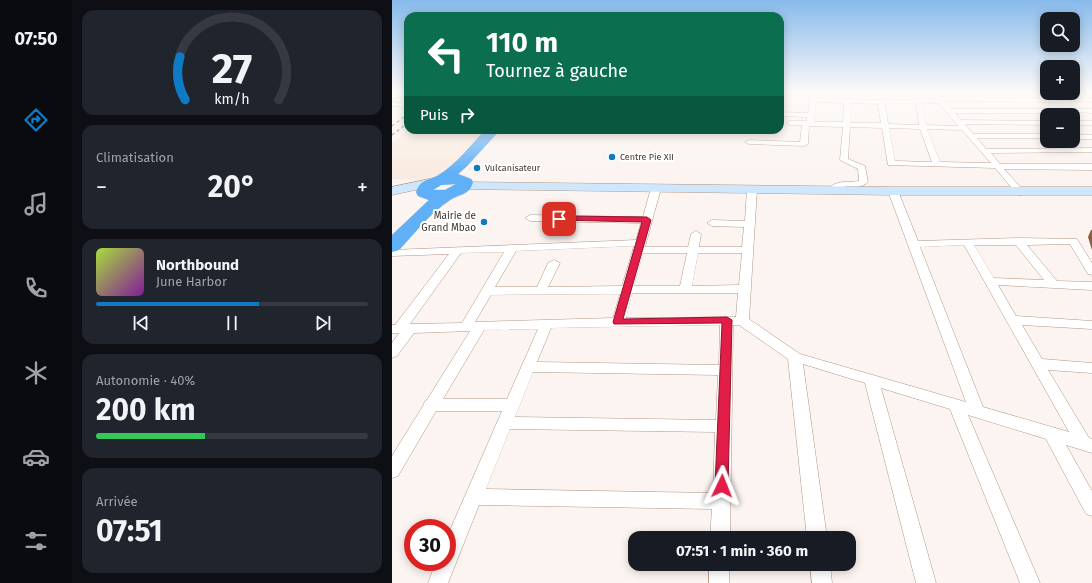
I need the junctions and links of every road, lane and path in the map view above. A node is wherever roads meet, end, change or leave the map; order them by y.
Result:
1 (810, 118) edge
2 (846, 118) edge
3 (883, 118) edge
4 (922, 118) edge
5 (956, 118) edge
6 (1032, 118) edge
7 (790, 123) dead end
8 (808, 123) junction
9 (1038, 123) joint
10 (1080, 123) edge
11 (1092, 123) edge
12 (846, 124) junction
13 (884, 125) junction
14 (962, 125) junction
15 (923, 127) junction
16 (489, 134) edge
17 (497, 134) edge
18 (972, 136) junction
19 (1040, 136) edge
20 (1080, 136) edge
21 (1092, 137) edge
22 (748, 142) dead end
23 (1069, 148) edge
24 (1071, 150) junction
25 (1092, 150) edge
26 (984, 151) junction
27 (937, 164) junction
28 (998, 166) junction
29 (1092, 167) edge
30 (443, 187) junction
31 (656, 188) junction
32 (752, 189) junction
33 (832, 190) junction
34 (893, 191) junction
35 (1092, 191) edge
36 (392, 192) edge
37 (1020, 192) junction
38 (530, 218) dead end
39 (647, 220) junction
40 (712, 223) dead end
41 (750, 224) junction
42 (392, 233) edge
43 (696, 234) dead end
44 (1019, 241) junction
45 (967, 242) junction
46 (914, 244) junction
47 (392, 246) edge
48 (639, 246) junction
49 (512, 248) junction
50 (458, 250) junction
51 (693, 250) junction
52 (748, 250) junction
53 (392, 253) edge
54 (554, 263) dead end
55 (1092, 272) edge
56 (990, 281) junction
57 (1053, 284) junction
58 (1092, 286) edge
59 (685, 289) junction
60 (744, 289) junction
61 (541, 290) junction
62 (627, 290) junction
63 (487, 291) junction
64 (734, 320) junction
65 (1013, 320) junction
66 (618, 322) junction
67 (546, 325) junction
68 (1092, 325) edge
69 (472, 327) junction
70 (400, 328) edge
71 (392, 353) edge
72 (795, 357) junction
73 (1038, 364) junction
74 (528, 367) junction
75 (1092, 368) edge
76 (725, 370) junction
77 (871, 379) junction
78 (430, 405) junction
79 (512, 405) junction
80 (956, 405) junction
81 (977, 411) junction
82 (505, 423) junction
83 (724, 426) junction
84 (1052, 434) junction
85 (1088, 445) edge
86 (393, 469) edge
87 (474, 496) junction
88 (721, 501) junction
89 (1092, 508) edge
90 (720, 531) edge
91 (816, 531) edge
92 (456, 539) edge
93 (443, 571) edge
94 (720, 571) edge
95 (821, 571) edge
96 (438, 583) edge
97 (719, 583) edge
98 (822, 583) edge
99 (926, 583) edge
100 (1030, 583) edge

1 - 8 street
2 - 12 street
3 - 13 street
4 - 15 street
5 - 14 street
6 - 9 street
7 - 8 street
8 - 12 street
8 - 22 street
9 - 14 street
10 - 11 street
12 - 13 street
12 - 33 street
13 - 15 street
13 - 27 street
14 - 15 street
14 - 18 street
15 - 27 street
16 - 30 highway
17 - 30 highway
18 - 19 street
18 - 26 street
20 - 21 street
23 - 24 street
24 - 25 street
24 - 26 street
24 - 29 street
26 - 28 street
27 - 28 street
28 - 29 street
28 - 37 street
30 - 31 street
30 - 36 street
30 - 42 highway
30 - 47 highway
31 - 32 street
31 - 39 street
32 - 33 street
32 - 41 street
33 - 34 street
34 - 37 street
34 - 46 street
35 - 37 street
38 - 39 street
39 - 48 street
40 - 41 street
41 - 52 street
43 - 51 street
44 - 45 street
44 - 55 street
44 - 57 street
45 - 46 street
45 - 56 street
46 - 81 street
48 - 49 street
48 - 51 street
48 - 62 street
49 - 50 street
49 - 63 street
50 - 53 street
50 - 70 street
51 - 52 street
51 - 59 street
52 - 60 street
54 - 61 street
56 - 57 street
56 - 65 street
57 - 58 street
59 - 60 street
59 - 62 street
60 - 64 street
61 - 62 street
61 - 63 street
62 - 66 street
63 - 69 street
64 - 66 street
64 - 72 street
64 - 76 street
65 - 68 street
65 - 73 street
66 - 67 street
67 - 69 street
67 - 74 street
69 - 70 street
69 - 78 street
70 - 71 street
72 - 77 street
72 - 91 street
73 - 75 street
73 - 85 street
74 - 76 street
74 - 79 street
76 - 83 street
77 - 80 street
77 - 99 street
78 - 79 street
78 - 86 street
79 - 82 street
80 - 81 street
80 - 100 street
81 - 84 street
82 - 83 street
82 - 87 street
83 - 88 street
84 - 85 street
84 - 89 street
87 - 88 street
87 - 92 street
88 - 90 street
93 - 96 street
94 - 97 street
95 - 98 street

